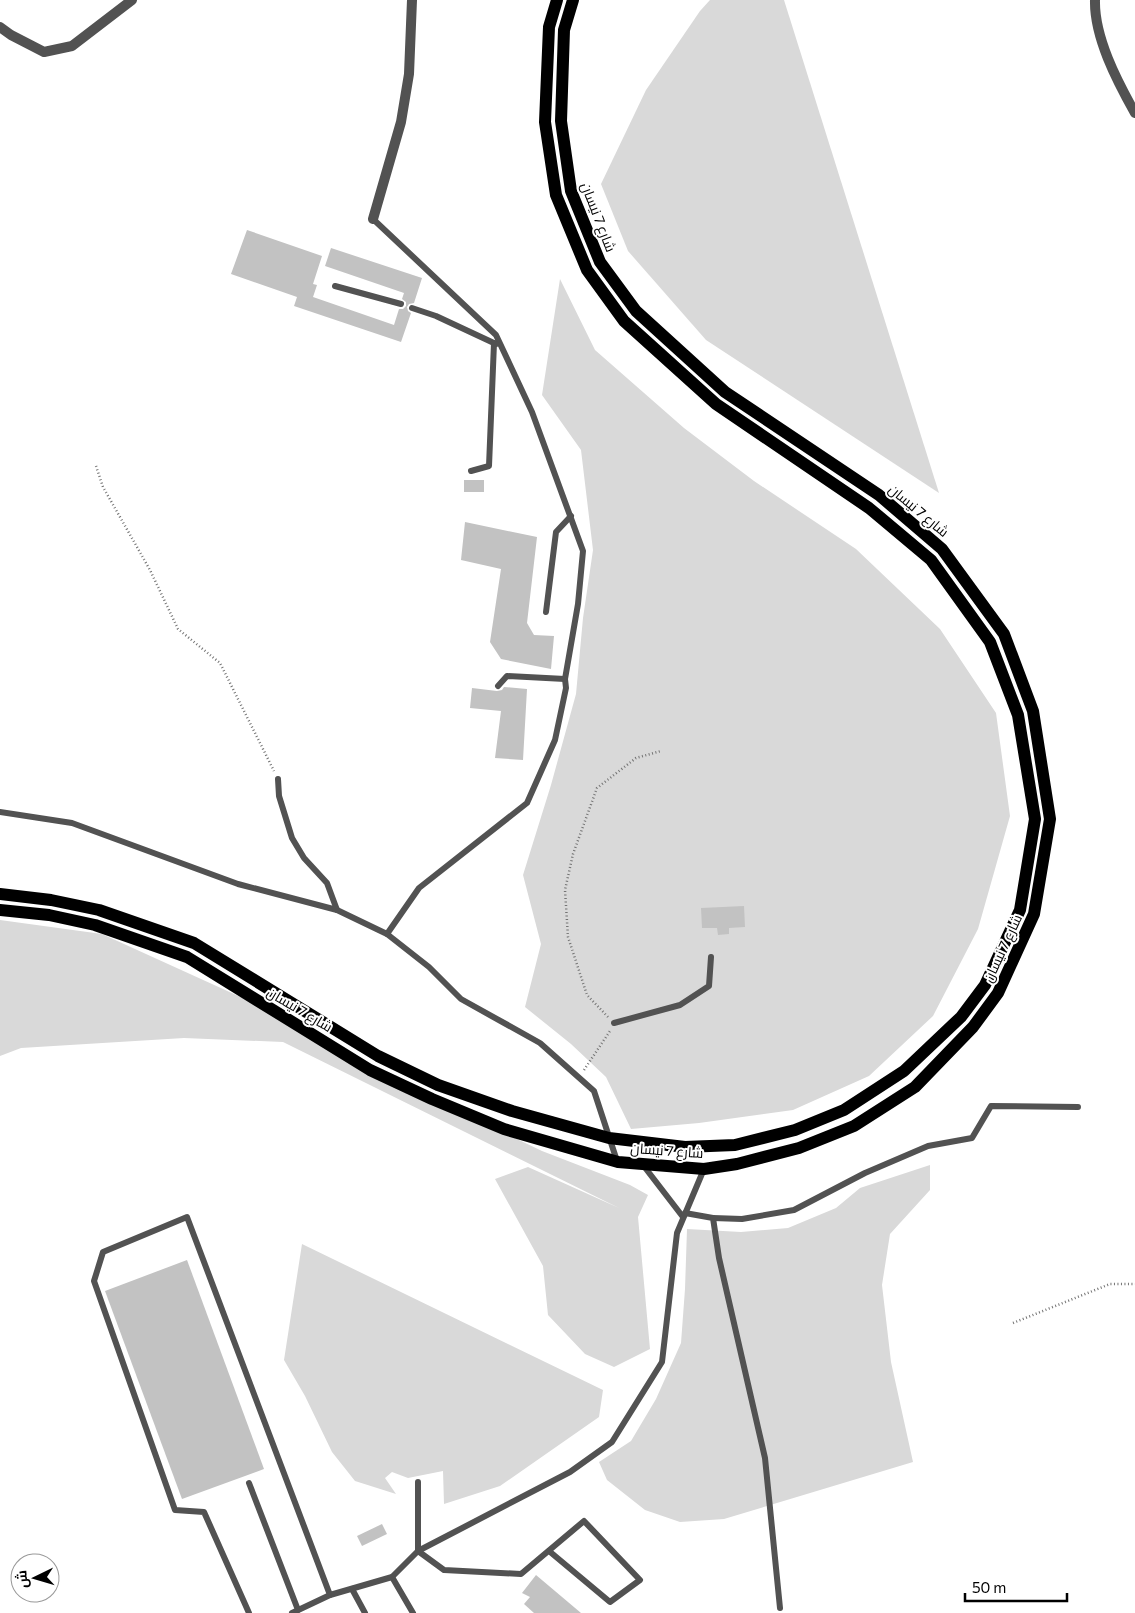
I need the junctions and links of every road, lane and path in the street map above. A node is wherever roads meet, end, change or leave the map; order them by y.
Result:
1 (132, 0) edge
2 (412, 0) edge
3 (557, 0) edge
4 (573, 0) edge
5 (1095, 0) edge
6 (0, 27) edge
7 (1135, 113) edge
8 (373, 219) joint
9 (335, 286) dead end
10 (401, 304) dead end
11 (412, 308) dead end
12 (494, 343) junction
13 (501, 346) junction
14 (96, 466) dead end
15 (471, 471) dead end
16 (570, 516) junction
17 (546, 612) dead end
18 (566, 679) junction
19 (498, 686) dead end
20 (661, 751) dead end
21 (278, 779) joint
22 (0, 812) edge
23 (0, 894) edge
24 (0, 910) edge
25 (337, 910) junction
26 (388, 934) junction
27 (712, 957) dead end
28 (614, 1023) junction
29 (579, 1077) junction
30 (1078, 1107) dead end
31 (609, 1138) junction
32 (618, 1162) junction
33 (643, 1164) junction
34 (704, 1169) junction
35 (684, 1215) junction
36 (713, 1218) junction
37 (1135, 1284) edge
38 (1013, 1323) dead end
39 (418, 1482) dead end
40 (249, 1483) dead end
41 (418, 1551) junction
42 (548, 1551) junction
43 (392, 1577) junction
44 (352, 1589) junction
45 (330, 1595) junction
46 (780, 1608) dead end
47 (295, 1612) edge
48 (249, 1613) edge
49 (365, 1613) edge
50 (413, 1613) edge

1 - 6 street
2 - 8 street
3 - 31 main road, شارع 7 نيسان
4 - 34 main road, شارع 7 نيسان
5 - 7 street
8 - 13 lane
9 - 10 lane
11 - 12 lane
12 - 13 lane
12 - 15 lane
13 - 16 lane
14 - 21 path
16 - 17 lane
16 - 18 lane
18 - 19 lane
18 - 26 lane
20 - 28 path
21 - 25 lane
22 - 25 lane
23 - 31 main road, شارع 7 نيسان
24 - 32 main road, شارع 7 نيسان
25 - 26 lane
26 - 29 lane
27 - 28 lane
28 - 29 path
29 - 31 lane
30 - 36 lane
31 - 32 lane
32 - 33 main road, شارع 7 نيسان
33 - 34 main road, شارع 7 نيسان
33 - 35 lane
34 - 35 lane
35 - 36 lane
35 - 41 lane
36 - 46 lane
37 - 38 path
39 - 41 lane
40 - 47 lane
41 - 42 lane
41 - 43 lane
42 - 42 lane
43 - 44 lane
43 - 50 lane
44 - 45 lane
44 - 49 lane
45 - 47 lane
45 - 48 lane

